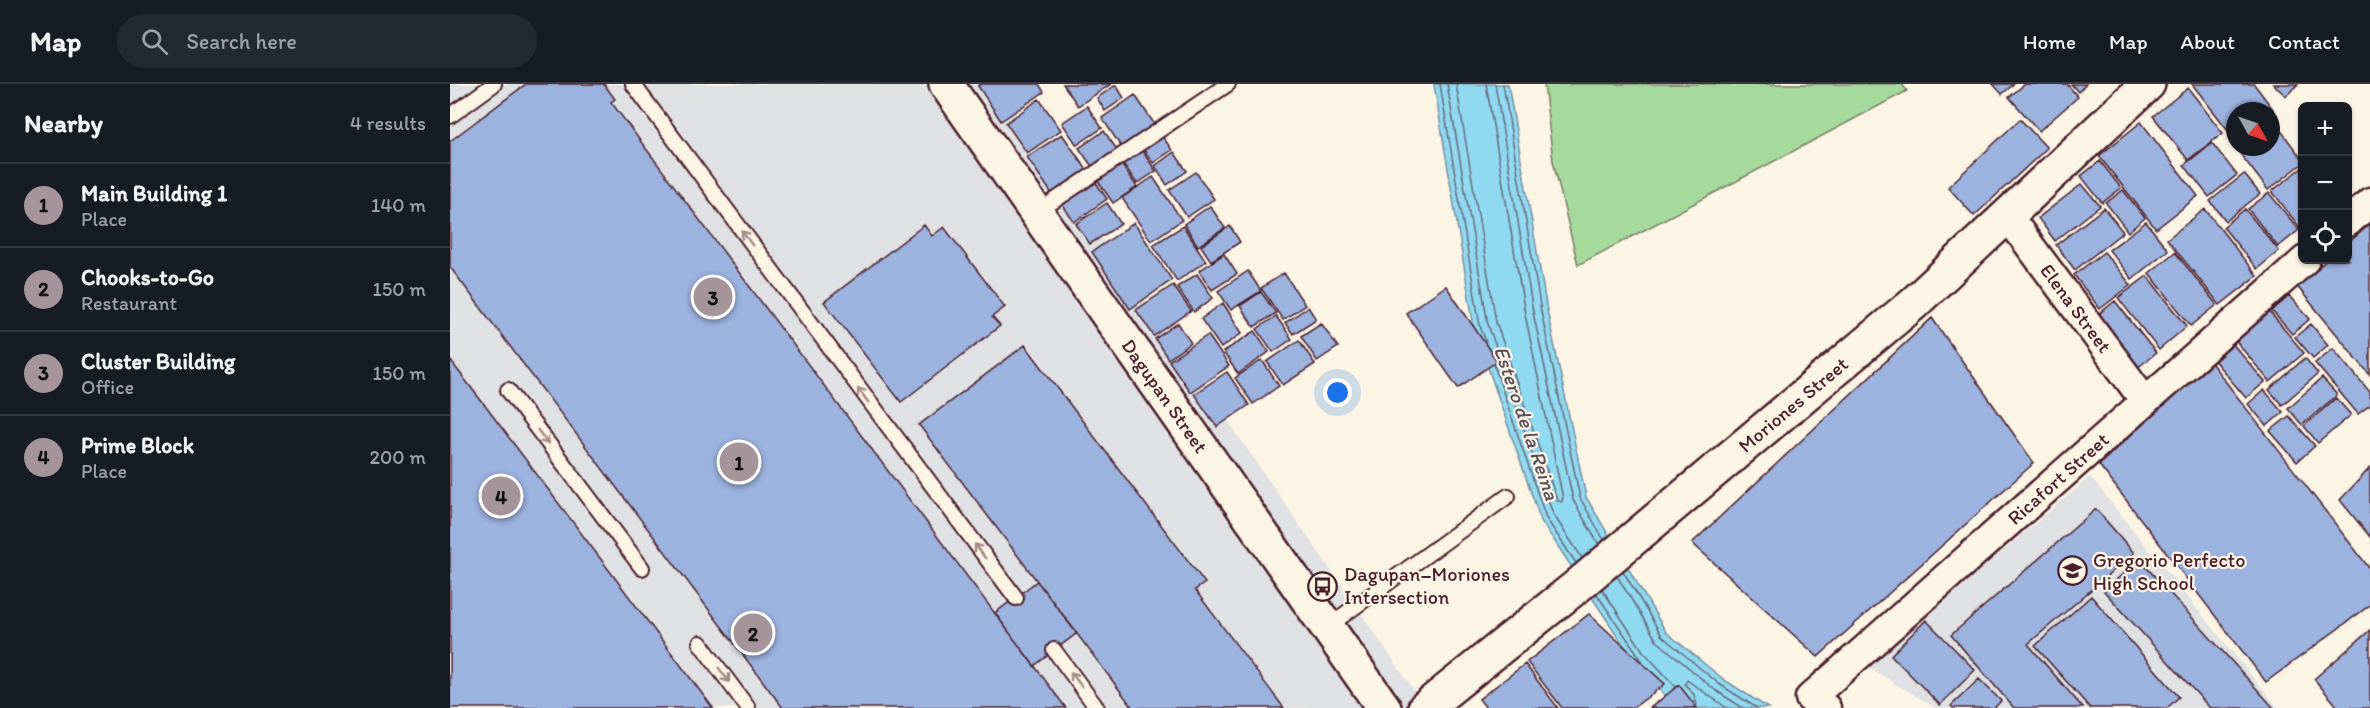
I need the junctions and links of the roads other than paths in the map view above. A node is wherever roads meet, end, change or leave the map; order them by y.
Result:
1 (494, 84) edge
2 (633, 84) edge
3 (1228, 84) edge
4 (2148, 84) edge
5 (955, 90) edge
6 (450, 116) edge
7 (2370, 202) edge
8 (1036, 213) junction
9 (2007, 215) junction
10 (2352, 218) edge
11 (2300, 264) edge
12 (507, 390) dead end
13 (2145, 401) junction
14 (1508, 496) dead end
15 (642, 568) dead end
16 (1016, 598) dead end
17 (1327, 627) junction
18 (700, 643) dead end
19 (1054, 650) dead end
20 (1818, 703) edge
21 (748, 708) edge
22 (1097, 708) edge
23 (1384, 708) edge
24 (1425, 708) edge

1 - 6 lane
16 -> 2 lane
3 - 8 lane
4 - 9 street, Moriones Street
5 - 8 street, Dagupan Street
7 - 10 street
8 - 17 street, Dagupan Street
9 - 13 street, Elena Street
9 - 24 street, Moriones Street
11 - 13 street, Ricafort Street
12 -> 15 lane
13 - 20 street, Ricafort Street
14 - 17 lane
17 - 23 street, Dagupan Street
18 -> 21 lane
22 -> 19 lane

